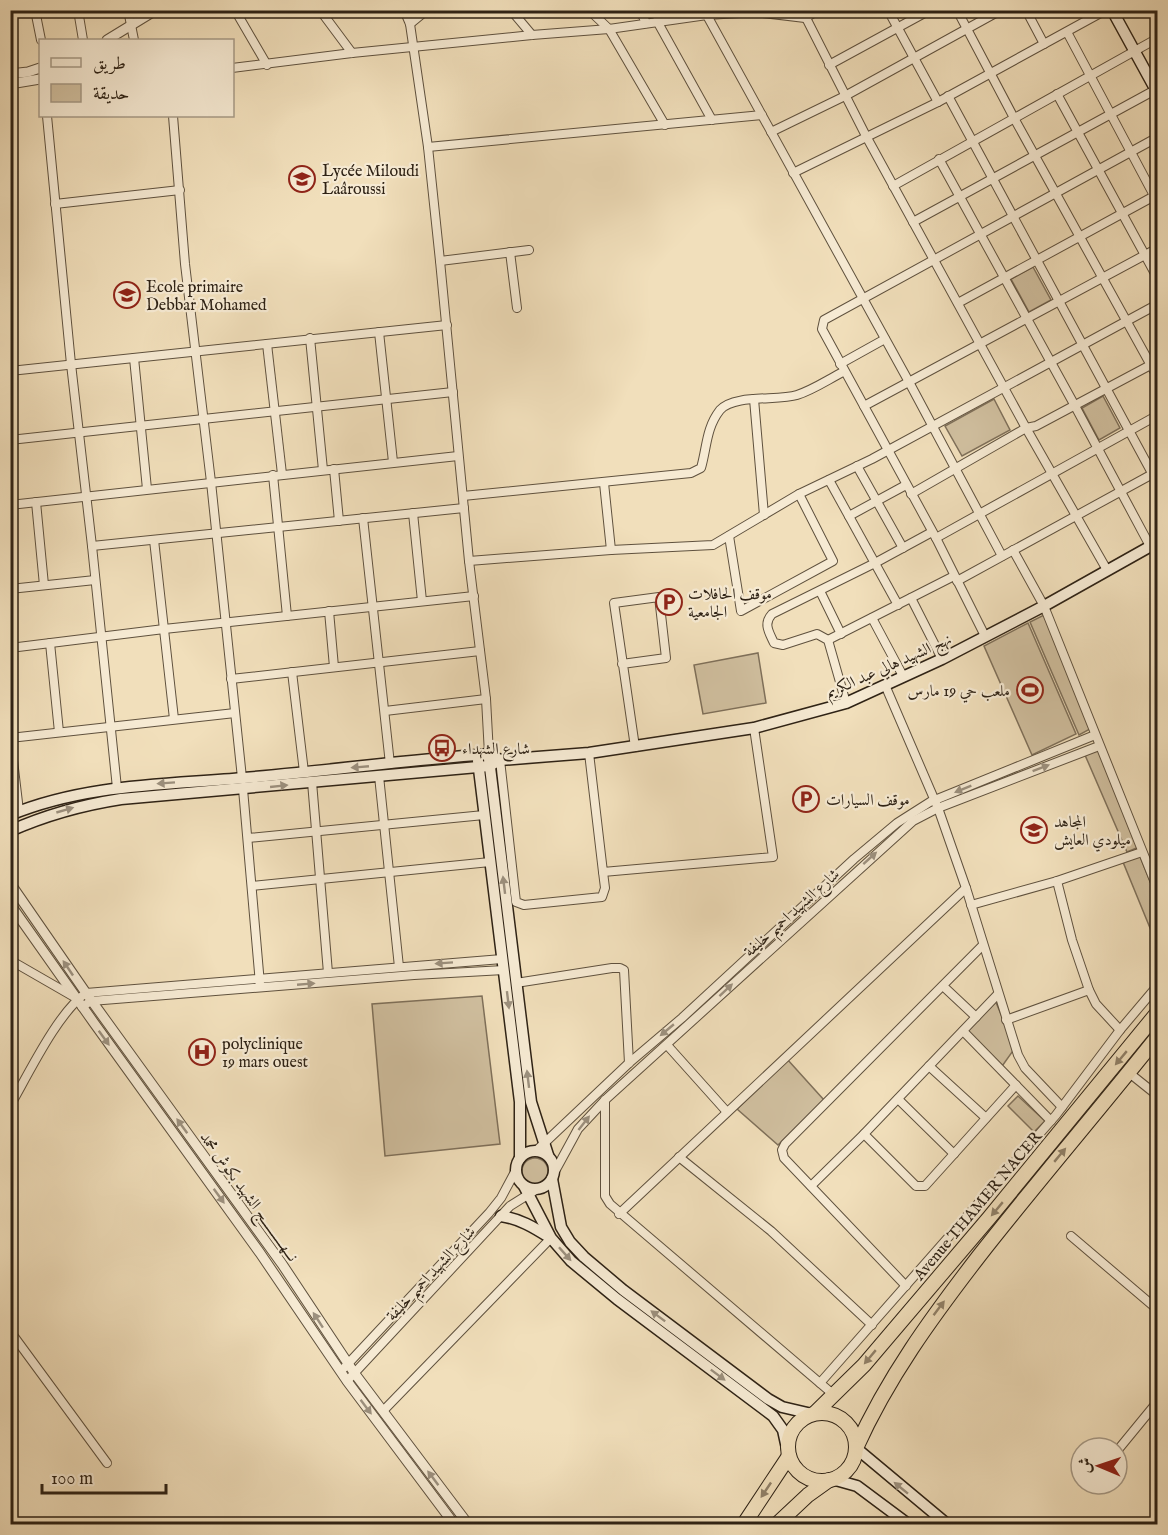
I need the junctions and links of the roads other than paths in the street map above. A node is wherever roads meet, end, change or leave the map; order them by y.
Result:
1 (35, 10) edge
2 (78, 10) edge
3 (128, 10) edge
4 (156, 10) edge
5 (234, 10) edge
6 (320, 10) edge
7 (404, 10) edge
8 (427, 10) edge
9 (511, 10) edge
10 (589, 10) edge
11 (640, 10) edge
12 (819, 10) edge
13 (888, 10) edge
14 (930, 10) edge
15 (957, 10) edge
16 (1002, 10) edge
17 (1026, 10) edge
18 (1106, 10) edge
19 (1112, 10) edge
20 (755, 11) edge
21 (705, 13) edge
22 (803, 14) edge
23 (657, 21) junction
24 (646, 23) junction
25 (410, 24) junction
26 (132, 27) junction
27 (609, 29) junction
28 (898, 29) junction
29 (968, 29) junction
30 (1067, 32) junction
31 (532, 34) junction
32 (1158, 38) edge
33 (41, 39) edge
34 (83, 39) edge
35 (109, 39) edge
36 (134, 39) edge
37 (1044, 44) junction
38 (414, 48) junction
39 (1135, 51) junction
40 (352, 53) junction
41 (914, 58) junction
42 (267, 65) junction
43 (829, 65) junction
44 (39, 68) edge
45 (234, 68) edge
46 (28, 72) junction
47 (990, 73) junction
48 (10, 74) edge
49 (39, 74) edge
50 (1090, 76) junction
51 (39, 79) edge
52 (10, 84) edge
53 (1156, 92) edge
54 (1057, 94) junction
55 (845, 96) junction
56 (948, 96) junction
57 (938, 102) junction
58 (762, 115) junction
59 (1111, 115) junction
60 (47, 117) edge
61 (173, 117) edge
62 (1014, 118) junction
63 (712, 120) junction
64 (665, 125) junction
65 (771, 132) junction
66 (1078, 132) junction
67 (866, 136) junction
68 (1158, 137) edge
69 (972, 141) junction
70 (428, 147) junction
71 (1130, 152) junction
72 (1035, 155) junction
73 (939, 159) junction
74 (1098, 169) junction
75 (793, 173) junction
76 (992, 179) junction
77 (893, 186) junction
78 (180, 190) junction
79 (1056, 193) junction
80 (959, 197) junction
81 (1156, 197) edge
82 (55, 204) junction
83 (1122, 213) junction
84 (1013, 216) junction
85 (913, 222) junction
86 (980, 235) junction
87 (1080, 237) junction
88 (1158, 248) edge
89 (528, 249) dead end
90 (510, 252) junction
91 (1145, 255) junction
92 (934, 260) junction
93 (1037, 260) junction
94 (440, 261) junction
95 (1004, 277) junction
96 (1103, 279) junction
97 (1158, 279) edge
98 (862, 298) junction
99 (1059, 301) junction
100 (958, 303) junction
101 (1158, 304) edge
102 (517, 308) dead end
103 (1026, 319) junction
104 (1126, 321) junction
105 (447, 325) junction
106 (379, 332) junction
107 (310, 339) junction
108 (885, 339) junction
109 (267, 344) junction
110 (981, 344) junction
111 (1083, 345) junction
112 (195, 352) junction
113 (134, 358) junction
114 (1050, 363) junction
115 (1154, 363) edge
116 (71, 364) junction
117 (842, 368) junction
118 (10, 370) edge
119 (1158, 378) edge
120 (909, 382) junction
121 (1005, 386) junction
122 (1107, 389) junction
123 (453, 392) junction
124 (387, 399) junction
125 (754, 399) junction
126 (316, 406) junction
127 (864, 406) junction
128 (1075, 406) junction
129 (274, 411) junction
130 (1158, 415) edge
131 (203, 419) junction
132 (141, 425) junction
133 (932, 425) junction
134 (1026, 428) junction
135 (1130, 431) junction
136 (79, 433) junction
137 (10, 440) edge
138 (1097, 448) junction
139 (887, 450) junction
140 (458, 456) junction
141 (393, 462) junction
142 (857, 466) junction
143 (334, 469) junction
144 (956, 469) junction
145 (322, 470) junction
146 (1155, 472) edge
147 (1052, 473) junction
148 (282, 474) junction
149 (273, 476) junction
150 (829, 480) junction
151 (212, 482) junction
152 (604, 483) junction
153 (906, 485) junction
154 (147, 489) junction
155 (1121, 491) junction
156 (799, 494) junction
157 (911, 494) junction
158 (87, 496) junction
159 (463, 496) junction
160 (877, 501) junction
161 (36, 502) junction
162 (10, 505) edge
163 (464, 508) junction
164 (413, 513) junction
165 (979, 513) junction
166 (764, 515) junction
167 (1077, 515) junction
168 (849, 516) junction
169 (363, 518) junction
170 (339, 521) junction
171 (278, 528) junction
172 (216, 533) junction
173 (934, 535) junction
174 (729, 536) junction
175 (154, 540) junction
176 (1154, 544) edge
177 (93, 546) junction
178 (903, 548) junction
179 (611, 550) junction
180 (1014, 550) junction
181 (1002, 556) junction
182 (469, 561) junction
183 (875, 563) junction
184 (1107, 570) junction
185 (956, 578) junction
186 (95, 580) junction
187 (44, 585) junction
188 (10, 589) edge
189 (820, 591) junction
190 (474, 596) junction
191 (911, 598) junction
192 (422, 601) junction
193 (898, 604) junction
194 (1044, 606) junction
195 (374, 607) junction
196 (328, 611) junction
197 (288, 616) junction
198 (872, 618) junction
199 (225, 622) junction
200 (164, 629) junction
201 (841, 634) junction
202 (984, 636) junction
203 (100, 637) junction
204 (828, 640) junction
205 (50, 643) junction
206 (10, 648) edge
207 (480, 651) junction
208 (942, 659) junction
209 (379, 662) junction
210 (622, 664) junction
211 (334, 667) junction
212 (292, 672) junction
213 (903, 676) junction
214 (231, 679) junction
215 (885, 685) junction
216 (486, 699) junction
217 (846, 703) junction
218 (385, 711) junction
219 (235, 713) junction
220 (174, 719) junction
221 (111, 727) junction
222 (754, 728) junction
223 (59, 732) junction
224 (1095, 735) junction
225 (11, 737) edge
226 (1099, 746) junction
227 (635, 747) junction
228 (589, 753) junction
229 (484, 760) junction
230 (500, 760) junction
231 (390, 764) junction
232 (304, 772) junction
233 (379, 776) junction
234 (312, 782) junction
235 (243, 784) junction
236 (117, 788) junction
237 (936, 804) junction
238 (14, 812) edge
239 (484, 815) junction
240 (384, 826) junction
241 (10, 831) edge
242 (317, 832) junction
243 (248, 838) junction
244 (1142, 852) junction
245 (490, 862) junction
246 (389, 871) junction
247 (603, 872) junction
248 (321, 879) junction
249 (1058, 881) junction
250 (10, 883) edge
251 (252, 886) junction
252 (966, 888) junction
253 (1158, 890) edge
254 (10, 904) edge
255 (971, 905) junction
256 (983, 945) junction
257 (10, 960) edge
258 (503, 964) junction
259 (399, 967) junction
260 (328, 974) junction
261 (516, 983) junction
262 (260, 984) junction
263 (1158, 984) edge
264 (943, 986) junction
265 (1089, 990) junction
266 (998, 994) junction
267 (88, 997) junction
268 (79, 1003) junction
269 (1158, 1012) edge
270 (976, 1017) junction
271 (1006, 1020) junction
272 (1120, 1030) junction
273 (963, 1031) junction
274 (1158, 1036) edge
275 (667, 1045) junction
276 (629, 1063) junction
277 (929, 1066) junction
278 (1128, 1072) junction
279 (1016, 1085) junction
280 (1158, 1096) edge
281 (898, 1099) junction
282 (604, 1100) junction
283 (10, 1106) edge
284 (1062, 1107) junction
285 (727, 1112) junction
286 (986, 1118) junction
287 (1051, 1121) junction
288 (864, 1134) junction
289 (540, 1147) junction
290 (954, 1154) junction
291 (679, 1157) junction
292 (520, 1158) junction
293 (516, 1170) junction
294 (553, 1176) junction
295 (811, 1186) junction
296 (530, 1190) junction
297 (619, 1214) junction
298 (501, 1216) junction
299 (1071, 1236) dead end
300 (551, 1238) junction
301 (906, 1286) junction
302 (1158, 1310) edge
303 (872, 1325) junction
304 (10, 1331) edge
305 (348, 1364) junction
306 (340, 1372) junction
307 (355, 1374) junction
308 (347, 1381) junction
309 (820, 1383) junction
310 (834, 1395) junction
311 (1158, 1401) edge
312 (383, 1411) junction
313 (813, 1414) junction
314 (1129, 1436) edge
315 (856, 1448) junction
316 (789, 1454) junction
317 (107, 1463) dead end
318 (830, 1480) junction
319 (454, 1524) edge
320 (468, 1524) edge
321 (744, 1524) edge
322 (777, 1524) edge
323 (908, 1524) edge
324 (947, 1524) edge

1 - 33 street
2 - 34 street
3 - 26 street
4 - 26 street
5 - 42 street
6 - 40 street
7 - 25 street
8 - 25 street
9 - 31 street
10 - 27 street
11 - 24 street
12 - 22 street
13 - 28 street
14 - 28 street
15 - 29 street
16 - 29 street
17 - 37 street
18 - 30 street
19 - 39 main road
20 - 21 street
20 - 22 street
21 - 23 street
21 - 58 street
22 - 43 street
23 - 24 street
23 - 63 street
24 - 27 street
25 - 38 street
26 - 35 street
26 - 36 street
27 - 31 street
27 - 64 street
28 - 41 street
28 - 43 street
29 - 41 street
29 - 47 street
30 - 37 street
30 - 50 street
31 - 38 street
32 - 39 street
37 - 47 street
38 - 40 street
38 - 70 street
39 - 50 street
39 - 53 main road
40 - 42 street
41 - 55 street
41 - 57 street
42 - 45 street
43 - 55 street
44 - 46 street
46 - 48 street
46 - 49 street
47 - 56 street
47 - 62 street
50 - 54 street
50 - 59 street
51 - 52 street
53 - 59 street
54 - 62 street
54 - 66 street
55 - 65 street
55 - 67 street
56 - 57 street
56 - 69 street
57 - 67 street
58 - 63 street
58 - 65 street
59 - 66 street
59 - 71 street
60 - 82 street
61 - 78 street
62 - 69 street
62 - 72 street
63 - 64 street
64 - 70 street
65 - 75 street
66 - 72 street
66 - 74 street
67 - 75 street
67 - 77 street
68 - 71 street
69 - 73 street
69 - 76 street
70 - 94 street
71 - 74 street
71 - 81 street
72 - 76 street
72 - 79 street
73 - 77 street
73 - 80 street
74 - 79 street
74 - 83 street
75 - 98 street
76 - 80 street
76 - 84 street
77 - 85 street
78 - 82 street
78 - 112 street
79 - 84 street
79 - 87 street
80 - 85 street
80 - 86 street
81 - 83 street
82 - 116 street
83 - 87 street
83 - 91 street
84 - 86 street
84 - 93 street
85 - 92 street
86 - 92 street
86 - 95 street
87 - 93 street
87 - 96 street
88 - 91 street
89 - 90 street
90 - 94 street
90 - 102 street
91 - 96 street
91 - 97 street
92 - 98 street
92 - 100 street
93 - 95 street
93 - 99 street
94 - 105 street
95 - 100 street
95 - 103 street
96 - 99 street
96 - 104 street
98 - 108 street
98 - 117 street
99 - 103 street
99 - 111 street
100 - 110 street
101 - 104 street
103 - 110 street
103 - 114 street
104 - 111 street
104 - 115 street
105 - 106 street
105 - 123 street
106 - 107 street
106 - 124 street
107 - 109 street
107 - 126 street
108 - 117 street
108 - 120 street
109 - 112 street
109 - 129 street
110 - 120 street
110 - 121 street
111 - 114 street
111 - 122 street
112 - 113 street
112 - 131 street
113 - 116 street
113 - 132 street
114 - 121 street
114 - 128 street
115 - 119 street
115 - 122 street
116 - 118 street
116 - 136 street
117 - 125 street
117 - 127 street
120 - 127 street
120 - 133 street
121 - 133 street
121 - 134 street
122 - 128 street
122 - 135 street
123 - 124 street
123 - 140 street
124 - 126 street
124 - 141 street
125 - 152 street
125 - 166 street
126 - 129 street
126 - 145 street
127 - 139 street
128 - 134 street
128 - 138 street
129 - 131 street
129 - 148 street
130 - 135 street
131 - 132 street
131 - 151 street
132 - 136 street
132 - 154 street
133 - 139 street
133 - 144 street
134 - 144 street
134 - 147 street
135 - 138 street
135 - 146 street
136 - 137 street
136 - 158 street
138 - 147 street
138 - 155 street
139 - 142 street
139 - 153 street
140 - 141 street
140 - 159 street
141 - 143 street
142 - 150 street
142 - 160 street
143 - 145 street
143 - 170 street
144 - 157 street
144 - 165 street
145 - 148 street
146 - 155 street
147 - 165 street
147 - 167 street
148 - 149 street
149 - 151 street
149 - 171 street
150 - 156 street
150 - 168 street
151 - 154 street
151 - 172 street
152 - 159 street
152 - 179 street
153 - 157 street
153 - 160 street
154 - 158 street
155 - 167 street
155 - 176 street
156 - 166 street
156 - 174 street
157 - 173 street
158 - 161 street
158 - 177 street
159 - 163 street
160 - 168 street
160 - 178 street
161 - 162 street
161 - 187 street
163 - 164 street
163 - 182 street
164 - 169 street
164 - 192 street
165 - 173 street
165 - 181 street
166 - 174 street
167 - 180 street
167 - 184 street
168 - 183 street
169 - 170 street
169 - 195 street
170 - 171 street
171 - 172 street
171 - 197 street
172 - 175 street
172 - 199 street
173 - 178 street
173 - 185 street
174 - 179 street
175 - 177 street
175 - 200 street
176 - 184 main road, نهج الشهيد هالي عبد الكريم
177 - 186 street
178 - 183 street
179 - 182 street
180 - 181 street
180 - 194 street
181 - 185 street
182 - 190 street
183 - 189 street
183 - 193 street
184 - 194 main road, نهج الشهيد هالي عبد الكريم
185 - 191 street
185 - 202 street
186 - 187 street
186 - 203 street
187 - 188 street
189 - 201 street
189 - 204 street
190 - 192 street
190 - 207 street
191 - 193 street
191 - 208 street
192 - 195 street
193 - 198 street
194 - 202 main road, نهج الشهيد هالي عبد الكريم
194 - 224 street
195 - 196 street
195 - 209 street
196 - 197 street
196 - 211 street
197 - 199 street
198 - 201 street
198 - 213 street
199 - 200 street
199 - 214 street
200 - 203 street
200 - 220 street
201 - 204 street
202 - 208 main road, نهج الشهيد هالي عبد الكريم
203 - 205 street
203 - 221 street
204 - 217 street
205 - 206 street
205 - 223 street
207 - 209 street
207 - 216 street
208 - 213 main road, نهج الشهيد هالي عبد الكريم
209 - 211 street
209 - 218 street
210 - 210 street
210 - 227 street
211 - 212 street
212 - 214 street
212 - 232 street
213 - 215 main road, نهج الشهيد هالي عبد الكريم
214 - 219 street
215 - 217 main road, نهج الشهيد هالي عبد الكريم
215 - 237 street
216 - 218 street
216 - 229 street
217 - 222 main road, نهج الشهيد هالي عبد الكريم
218 - 231 street
219 - 220 street
219 - 235 street
220 - 221 street
221 - 223 street
221 - 236 street
222 - 227 main road, نهج الشهيد هالي عبد الكريم
222 - 247 street
223 - 225 street
224 - 226 street
224 -> 237 street, شارع الشهيد احميم خليفة
225 - 238 street
237 -> 226 street, شارع الشهيد احميم خليفة
226 - 244 street
227 - 228 main road, نهج الشهيد هالي عبد الكريم
228 - 230 main road, نهج الشهيد هالي عبد الكريم
228 - 247 street
229 - 230 main road
229 - 231 main road
229 - 233 main road
229 - 239 main road
261 -> 229 main road
230 - 247 street
231 -> 232 main road
232 - 235 main road
233 - 234 main road
233 - 240 street
235 -> 234 main road
234 - 242 street
235 -> 236 main road
241 -> 235 main road
235 - 243 street
236 - 238 main road
237 - 252 street
275 -> 237 street, شارع الشهيد احميم خليفة
237 -> 276 street, شارع الشهيد احميم خليفة
239 - 240 street
239 - 245 main road
240 - 242 street
240 - 246 street
242 - 243 street
242 - 248 street
243 - 251 street
244 - 249 street
244 - 253 street
245 - 246 street
245 - 258 main road
246 - 248 street
246 - 259 street
248 - 251 street
248 - 260 street
249 - 255 street
249 - 265 street
267 -> 250 street, نـــهـــــــــــج الشهيد بكوش محمد
251 - 262 street
252 - 255 street
252 - 285 street
254 - 268 street, نـــهـــــــــــج الشهيد بكوش محمد
255 - 256 street
256 - 264 street
256 - 266 street
257 - 268 street
258 -> 259 street
262 -> 258 street
258 -> 292 main road
259 - 260 street
260 - 262 street
261 - 276 street
289 -> 261 main road
262 - 267 street
263 - 272 street
264 - 270 street
264 - 295 street
265 - 271 street
265 - 272 street
266 - 270 street
266 - 271 street
267 - 268 street
305 -> 267 street, نـــهـــــــــــج الشهيد بكوش محمد
268 - 283 street
268 -> 306 street, نـــهـــــــــــج الشهيد بكوش محمد
269 -> 310 highway, Avenue THAMER NACER
270 - 273 street
271 - 284 street
272 - 284 street
273 - 277 street
273 - 279 street
274 - 278 highway, Avenue THAMER NACER
275 - 282 street, شارع الشهيد احميم خليفة
275 - 285 street
276 - 289 street, شارع الشهيد احميم خليفة
277 - 281 street
277 - 286 street
278 - 280 street
315 -> 278 highway, Avenue THAMER NACER
279 - 286 street
279 - 287 street
281 - 288 street
281 - 290 street
294 -> 282 street, شارع الشهيد احميم خليفة
282 - 297 street
284 - 287 street
285 - 291 street
286 - 290 street
287 - 301 street
288 - 290 street
288 - 295 street
289 - 292 main road
289 - 294 main road
291 - 297 street
291 - 303 street
292 - 293 main road
293 - 296 main road
293 - 305 street, شارع الشهيد احميم خليفة
294 - 296 main road
313 -> 294 main road
295 - 301 street
296 - 298 street, شارع الشهيد احميم خليفة
296 - 300 main road
297 - 309 street
298 - 300 main road
298 - 307 street, شارع الشهيد احميم خليفة
299 - 302 street
300 - 312 street
300 -> 316 main road
301 - 303 street
303 - 309 street
304 - 317 street
305 - 306 street, شارع الشهيد احميم خليفة
305 - 307 street, نـــهـــــــــــج الشهيد بكوش محمد
306 - 308 street, نـــهـــــــــــج الشهيد بكوش محمد
307 - 308 street, شارع الشهيد احميم خليفة
307 - 312 street, نـــهـــــــــــج الشهيد بكوش محمد
308 -> 319 street, نـــهـــــــــــج الشهيد بكوش محمد
309 - 310 street
310 - 313 highway, Avenue THAMER NACER
311 - 314 street
320 -> 312 street, نـــهـــــــــــج الشهيد بكوش محمد
313 - 315 highway
313 - 316 highway
315 - 318 highway
324 -> 315 main road
316 - 318 highway
316 -> 321 highway
318 - 322 highway
318 - 323 main road

